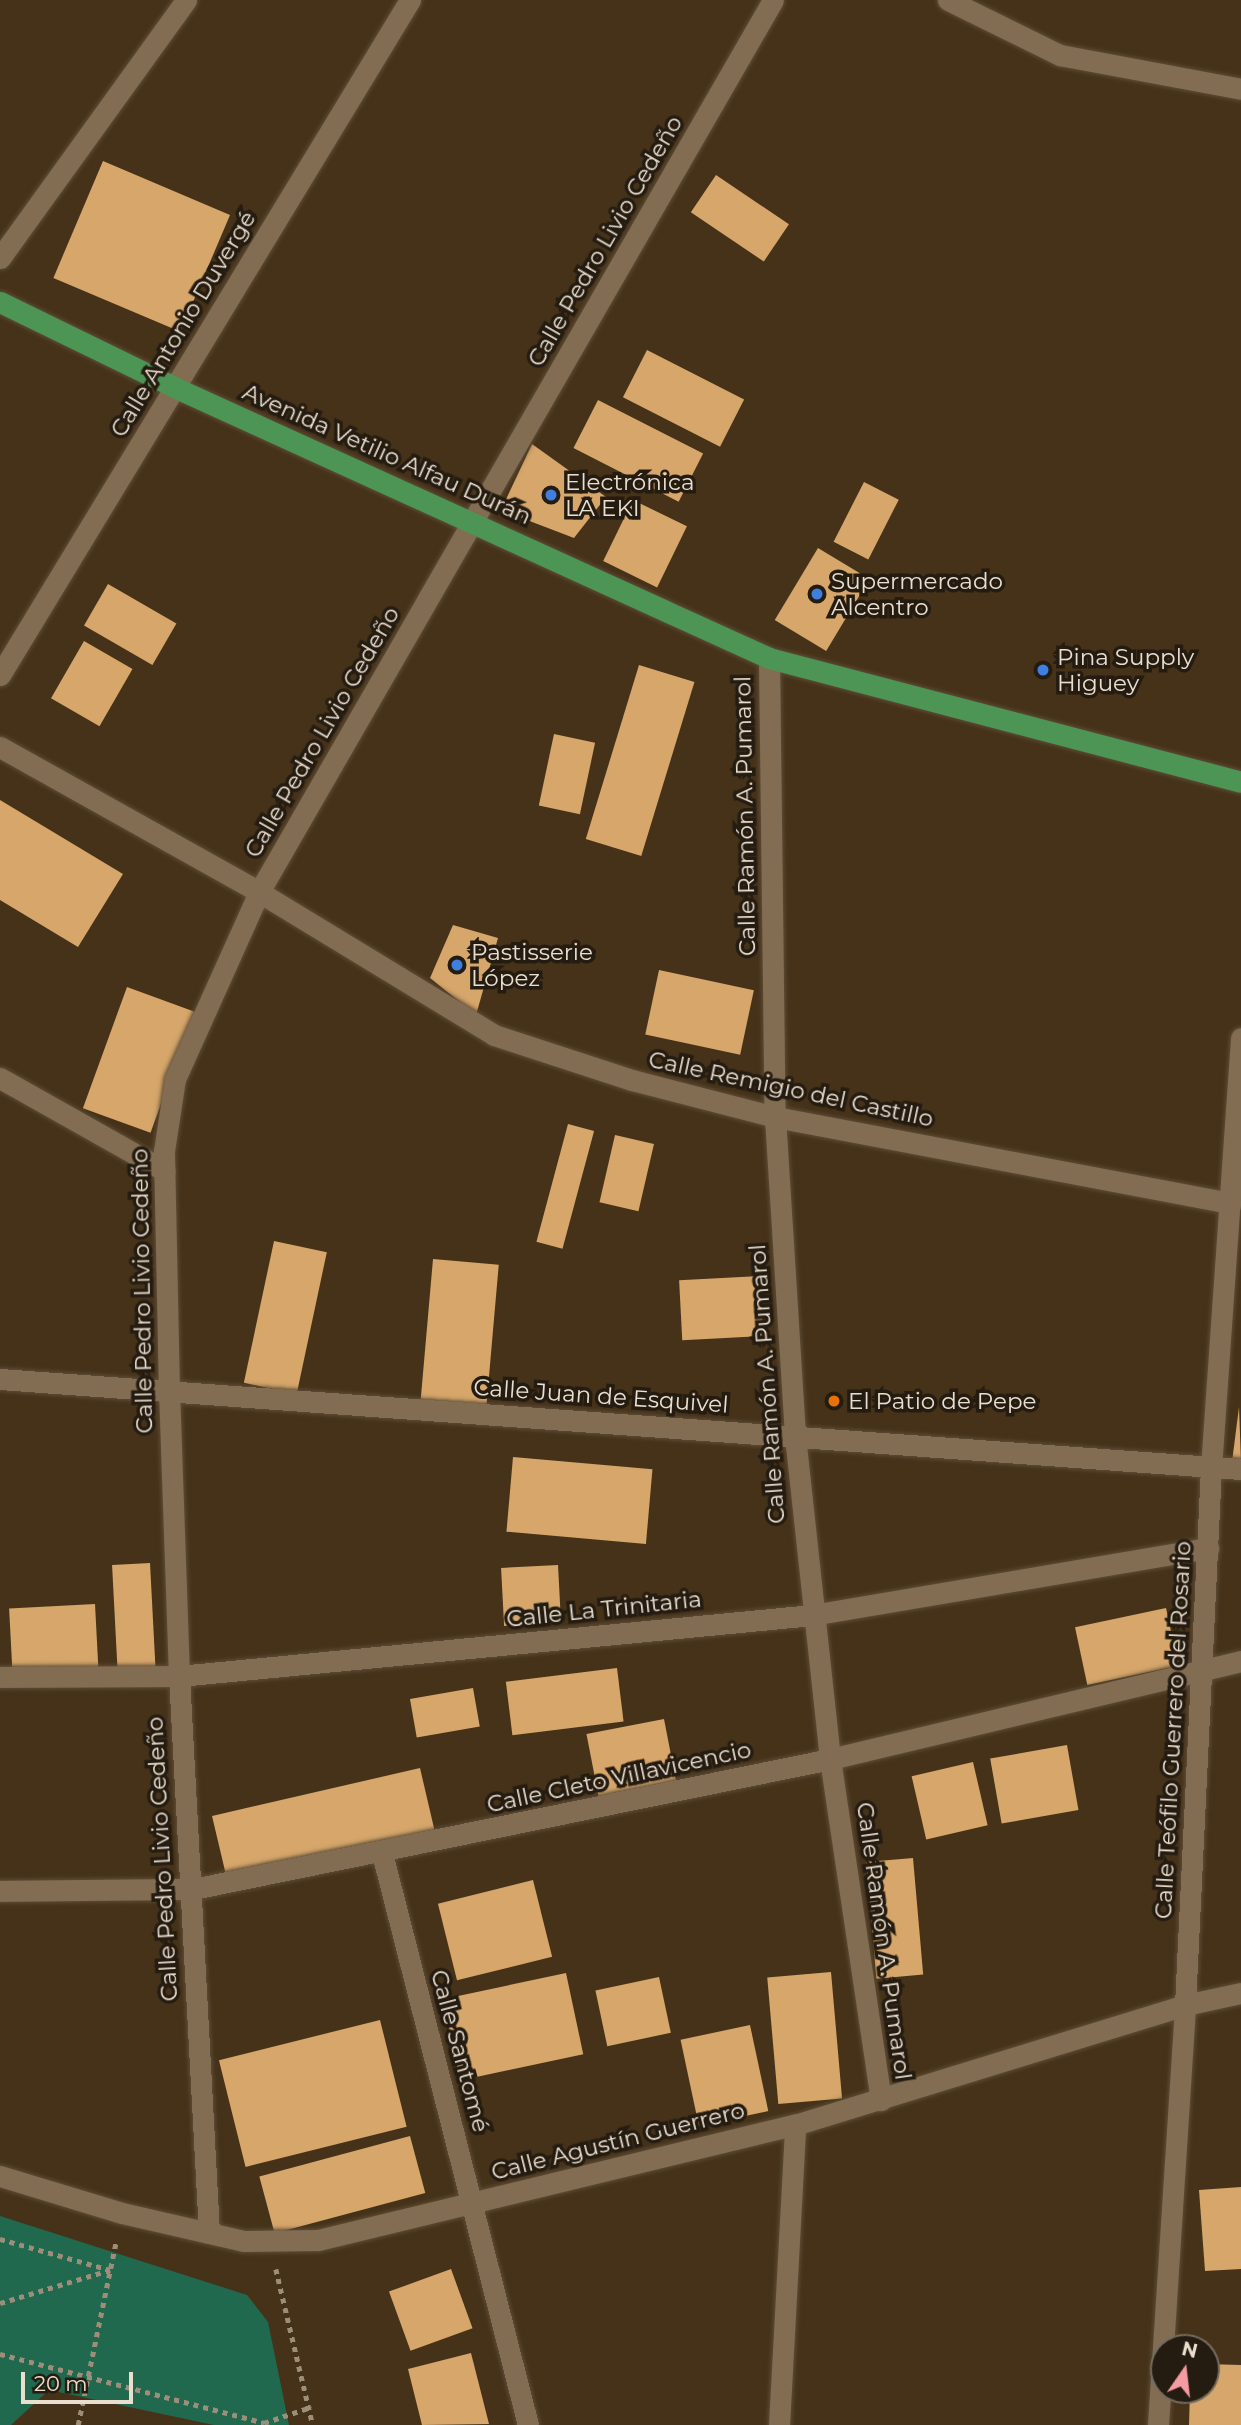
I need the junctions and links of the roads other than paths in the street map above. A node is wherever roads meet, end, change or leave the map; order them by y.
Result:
1 (186, 0) edge
2 (410, 0) edge
3 (773, 0) edge
4 (948, 0) edge
5 (1241, 89) edge
6 (0, 258) edge
7 (0, 302) edge
8 (176, 388) junction
9 (475, 522) junction
10 (769, 658) junction
11 (0, 675) edge
12 (0, 747) edge
13 (1241, 782) edge
14 (259, 892) junction
15 (1241, 1038) edge
16 (0, 1078) edge
17 (775, 1117) junction
18 (165, 1171) junction
19 (1231, 1203) junction
20 (0, 1379) edge
21 (169, 1392) junction
22 (796, 1436) junction
23 (1211, 1468) junction
24 (1241, 1469) edge
25 (1208, 1548) junction
26 (813, 1615) junction
27 (1241, 1661) edge
28 (1201, 1670) junction
29 (179, 1676) junction
30 (0, 1677) edge
31 (830, 1759) junction
32 (382, 1853) junction
33 (193, 1889) junction
34 (0, 1891) edge
35 (1241, 1993) edge
36 (1185, 2005) junction
37 (881, 2100) junction
38 (795, 2125) junction
39 (0, 2176) edge
40 (473, 2204) junction
41 (208, 2233) junction
42 (528, 2425) edge
43 (779, 2425) edge
44 (1158, 2425) edge

1 - 6 street
2 - 8 street, Calle Antonio Duvergé
3 - 9 street, Calle Pedro Livio Cedeño
4 - 5 street
7 - 8 main road, Avenida Vetilio Alfau Durán
8 - 9 main road, Avenida Vetilio Alfau Durán
8 - 11 street, Calle Antonio Duvergé
9 - 10 main road, Avenida Vetilio Alfau Durán
9 - 14 street, Calle Pedro Livio Cedeño
10 - 13 main road, Avenida Vetilio Alfau Durán
10 - 17 street, Calle Ramón A. Pumarol
12 - 14 street, Calle Remigio del Castillo
14 - 17 street, Calle Remigio del Castillo
14 - 18 street, Calle Pedro Livio Cedeño
15 - 19 street, Calle Teófilo Guerrero del Rosario
16 - 18 street
17 - 19 street, Calle Remigio del Castillo
17 - 22 street, Calle Ramón A. Pumarol
18 - 21 street, Calle Pedro Livio Cedeño
19 - 23 street, Calle Teófilo Guerrero del Rosario
20 - 21 street, Calle Juan de Esquivel
21 - 22 street, Calle Juan de Esquivel
21 - 29 street, Calle Pedro Livio Cedeño
22 - 23 street, Calle Juan de Esquivel
22 - 26 street, Calle Ramón A. Pumarol
23 - 24 street, Calle Juan de Esquivel
23 - 25 street, Calle Teófilo Guerrero del Rosario
25 - 26 street, Calle La Trinitaria
25 - 28 street, Calle Teófilo Guerrero del Rosario
26 - 29 street, Calle La Trinitaria
26 - 31 street, Calle Ramón A. Pumarol
27 - 28 street, Calle Cleto Villavicencio
28 - 31 street, Calle Cleto Villavicencio
28 - 36 street, Calle Teófilo Guerrero del Rosario
29 - 30 street, Calle La Trinitaria
29 - 33 street, Calle Pedro Livio Cedeño
31 - 32 street, Calle Cleto Villavicencio
31 - 37 street, Calle Ramón A. Pumarol
32 - 33 street, Calle Cleto Villavicencio
32 - 40 street, Calle Santomé
33 - 34 street, Calle Cleto Villavicencio
33 - 41 street, Calle Pedro Livio Cedeño
35 - 36 street, Calle Agustín Guerrero
36 - 37 street, Calle Agustín Guerrero
36 - 44 street, Calle Teófilo Guerrero del Rosario
37 - 38 street, Calle Agustín Guerrero
38 - 40 street, Calle Agustín Guerrero
38 - 43 street
39 - 41 street, Calle Agustín Guerrero
40 - 41 street, Calle Agustín Guerrero
40 - 42 street, Calle Santomé

